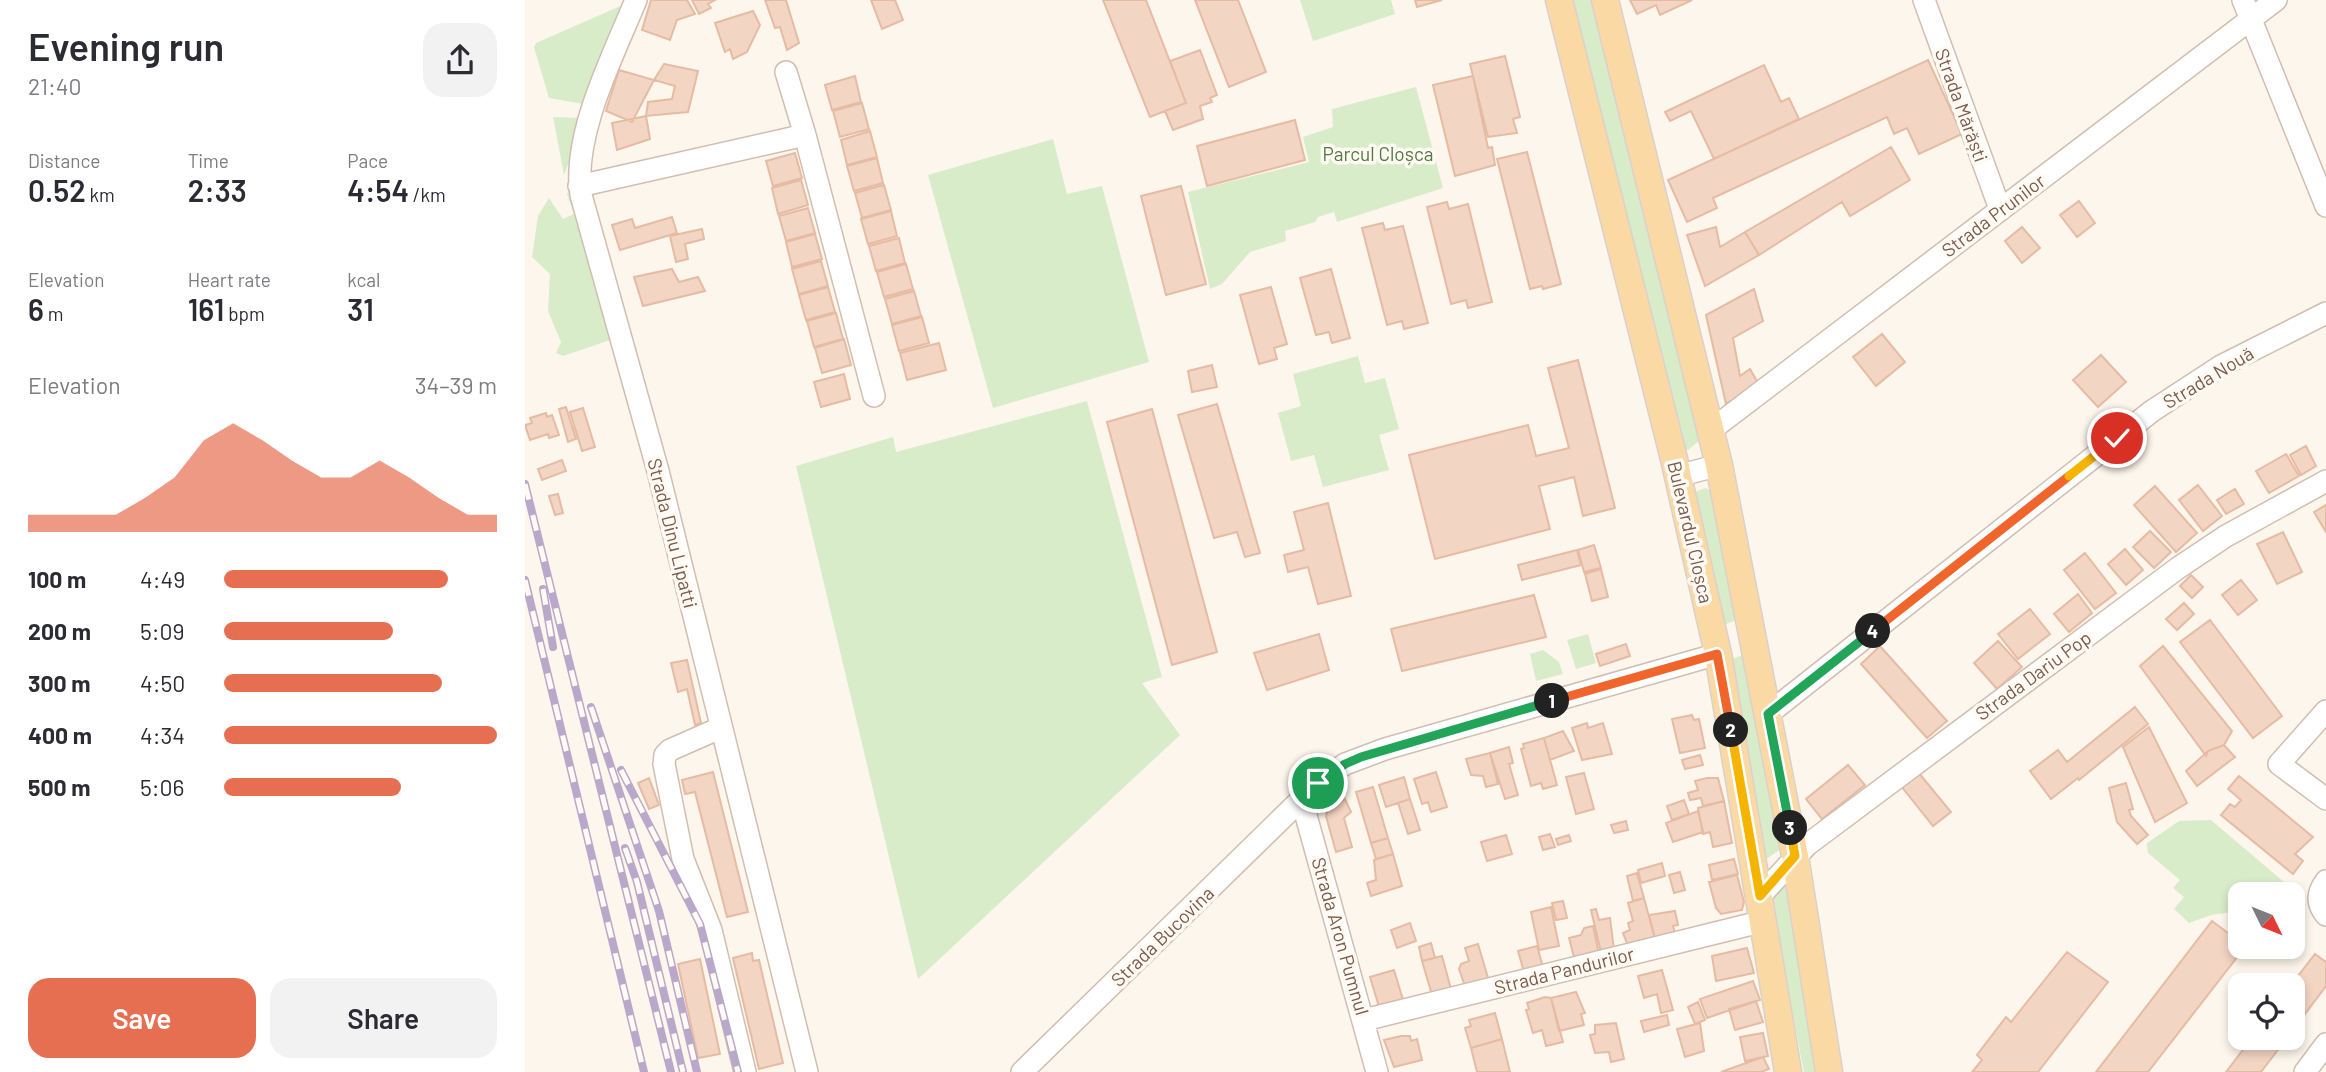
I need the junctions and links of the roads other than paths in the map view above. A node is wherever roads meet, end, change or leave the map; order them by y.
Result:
1 (636, 0) edge
2 (1559, 0) edge
3 (1605, 0) edge
4 (1924, 0) edge
5 (2276, 0) edge
6 (2247, 9) edge
7 (786, 72) dead end
8 (805, 135) junction
9 (579, 186) junction
10 (2326, 206) edge
11 (2000, 209) junction
12 (2326, 313) edge
13 (874, 396) dead end
14 (1711, 430) junction
15 (1719, 465) junction
16 (1678, 476) junction
17 (2326, 481) edge
18 (1717, 654) junction
19 (2326, 711) edge
20 (1768, 714) junction
21 (720, 728) junction
22 (2326, 799) edge
23 (1302, 801) junction
24 (1795, 856) junction
25 (2326, 881) edge
26 (1762, 909) junction
27 (2326, 915) edge
28 (1364, 1020) junction
29 (2326, 1044) edge
30 (745, 1072) edge
31 (807, 1072) edge
32 (1022, 1072) edge
33 (1377, 1072) edge
34 (1788, 1072) edge
35 (1829, 1072) edge
36 (2305, 1072) edge

1 - 9 street, Strada Dinu Lipatti
2 - 16 main road, Bulevardul Cloșca
3 - 14 main road, Bulevardul Cloșca
4 - 11 street, Strada Mărăști
5 - 6 street, Strada Prunilor
6 - 10 street
6 - 11 street, Strada Prunilor
7 - 8 street
8 - 9 street
8 - 13 street
9 - 21 street, Strada Dinu Lipatti
11 - 14 street, Strada Prunilor
12 - 20 street, Strada Nouă
14 - 15 main road, Bulevardul Cloșca
15 - 16 street
15 - 20 main road, Bulevardul Cloșca
16 - 18 main road, Bulevardul Cloșca
17 - 24 street, Strada Dariu Pop
18 - 23 street, Strada Bucovina
18 - 26 main road, Bulevardul Cloșca
19 - 22 street
20 - 24 main road, Bulevardul Cloșca
21 - 30 street
21 - 31 street, Strada Dinu Lipatti
23 - 28 street, Strada Aron Pumnul
23 - 32 street, Strada Bucovina
24 - 26 street, Strada Dariu Pop
24 - 35 main road, Bulevardul Cloșca
25 - 27 street
26 - 28 street, Strada Pandurilor
26 - 34 main road, Bulevardul Cloșca
28 - 33 street, Strada Aron Pumnul
29 - 36 street

